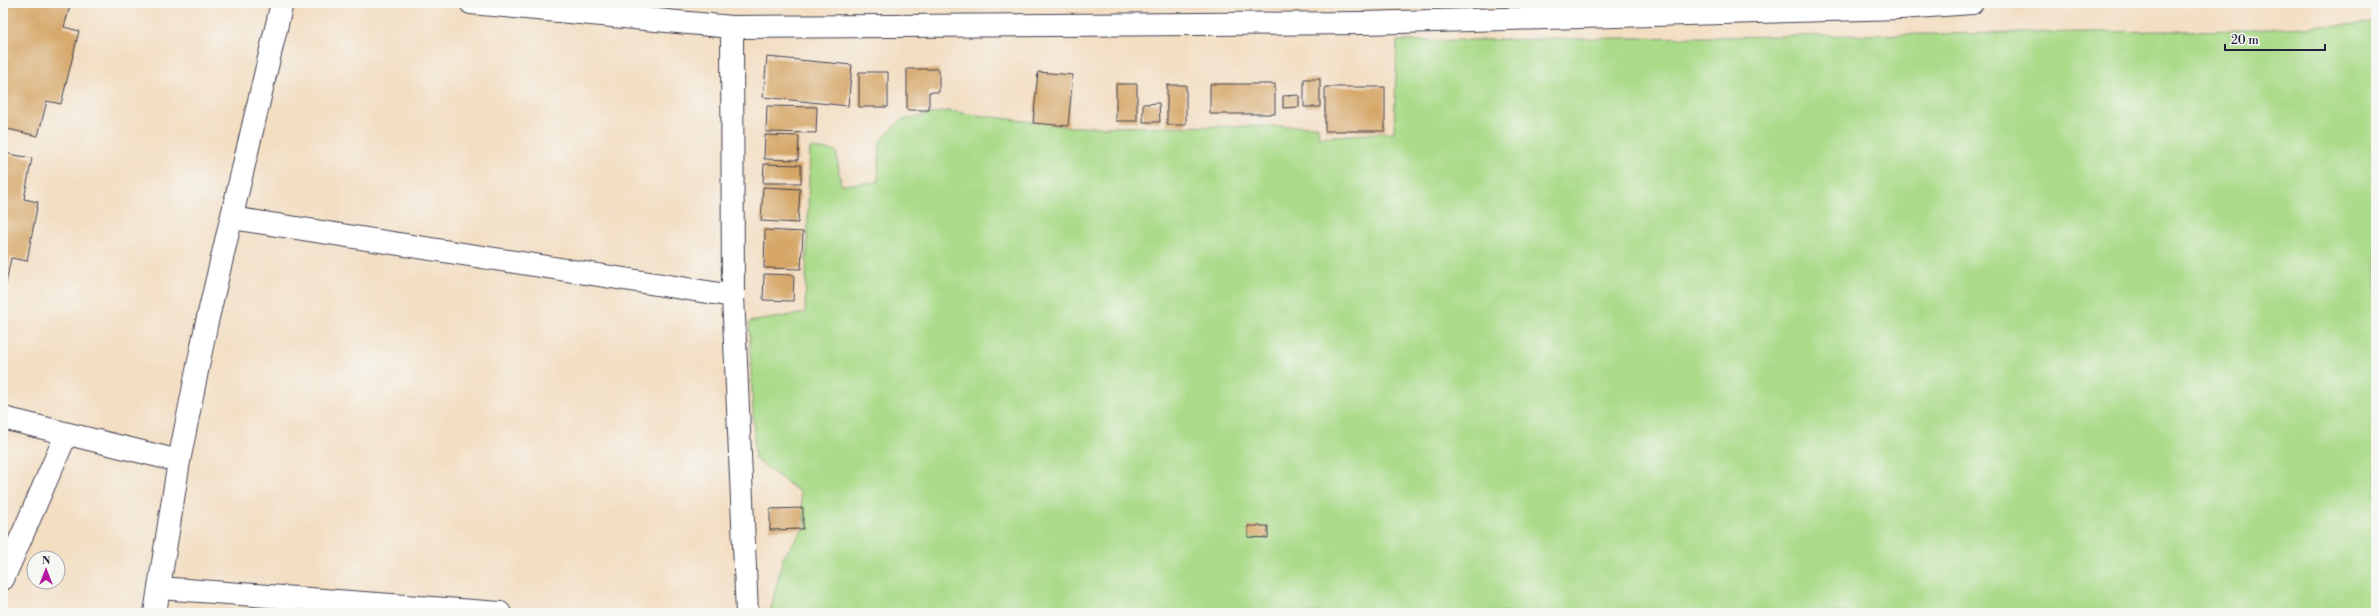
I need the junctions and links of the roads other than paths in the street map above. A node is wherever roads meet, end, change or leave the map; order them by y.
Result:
1 (282, 3) edge
2 (471, 3) edge
3 (1972, 3) edge
4 (1572, 9) edge
5 (732, 27) junction
6 (232, 218) junction
7 (733, 296) junction
8 (3, 418) edge
9 (66, 435) junction
10 (179, 461) junction
11 (3, 579) edge
12 (159, 588) junction
13 (357, 607) edge
14 (155, 613) edge
15 (500, 613) edge
16 (747, 613) edge

1 - 6 street
2 - 5 street
3 - 4 street
4 - 5 street
5 - 7 street
6 - 7 street
6 - 10 street
7 - 16 street
8 - 9 street
9 - 10 street
9 - 11 street
10 - 12 street
12 - 13 street
12 - 14 street
13 - 15 street

